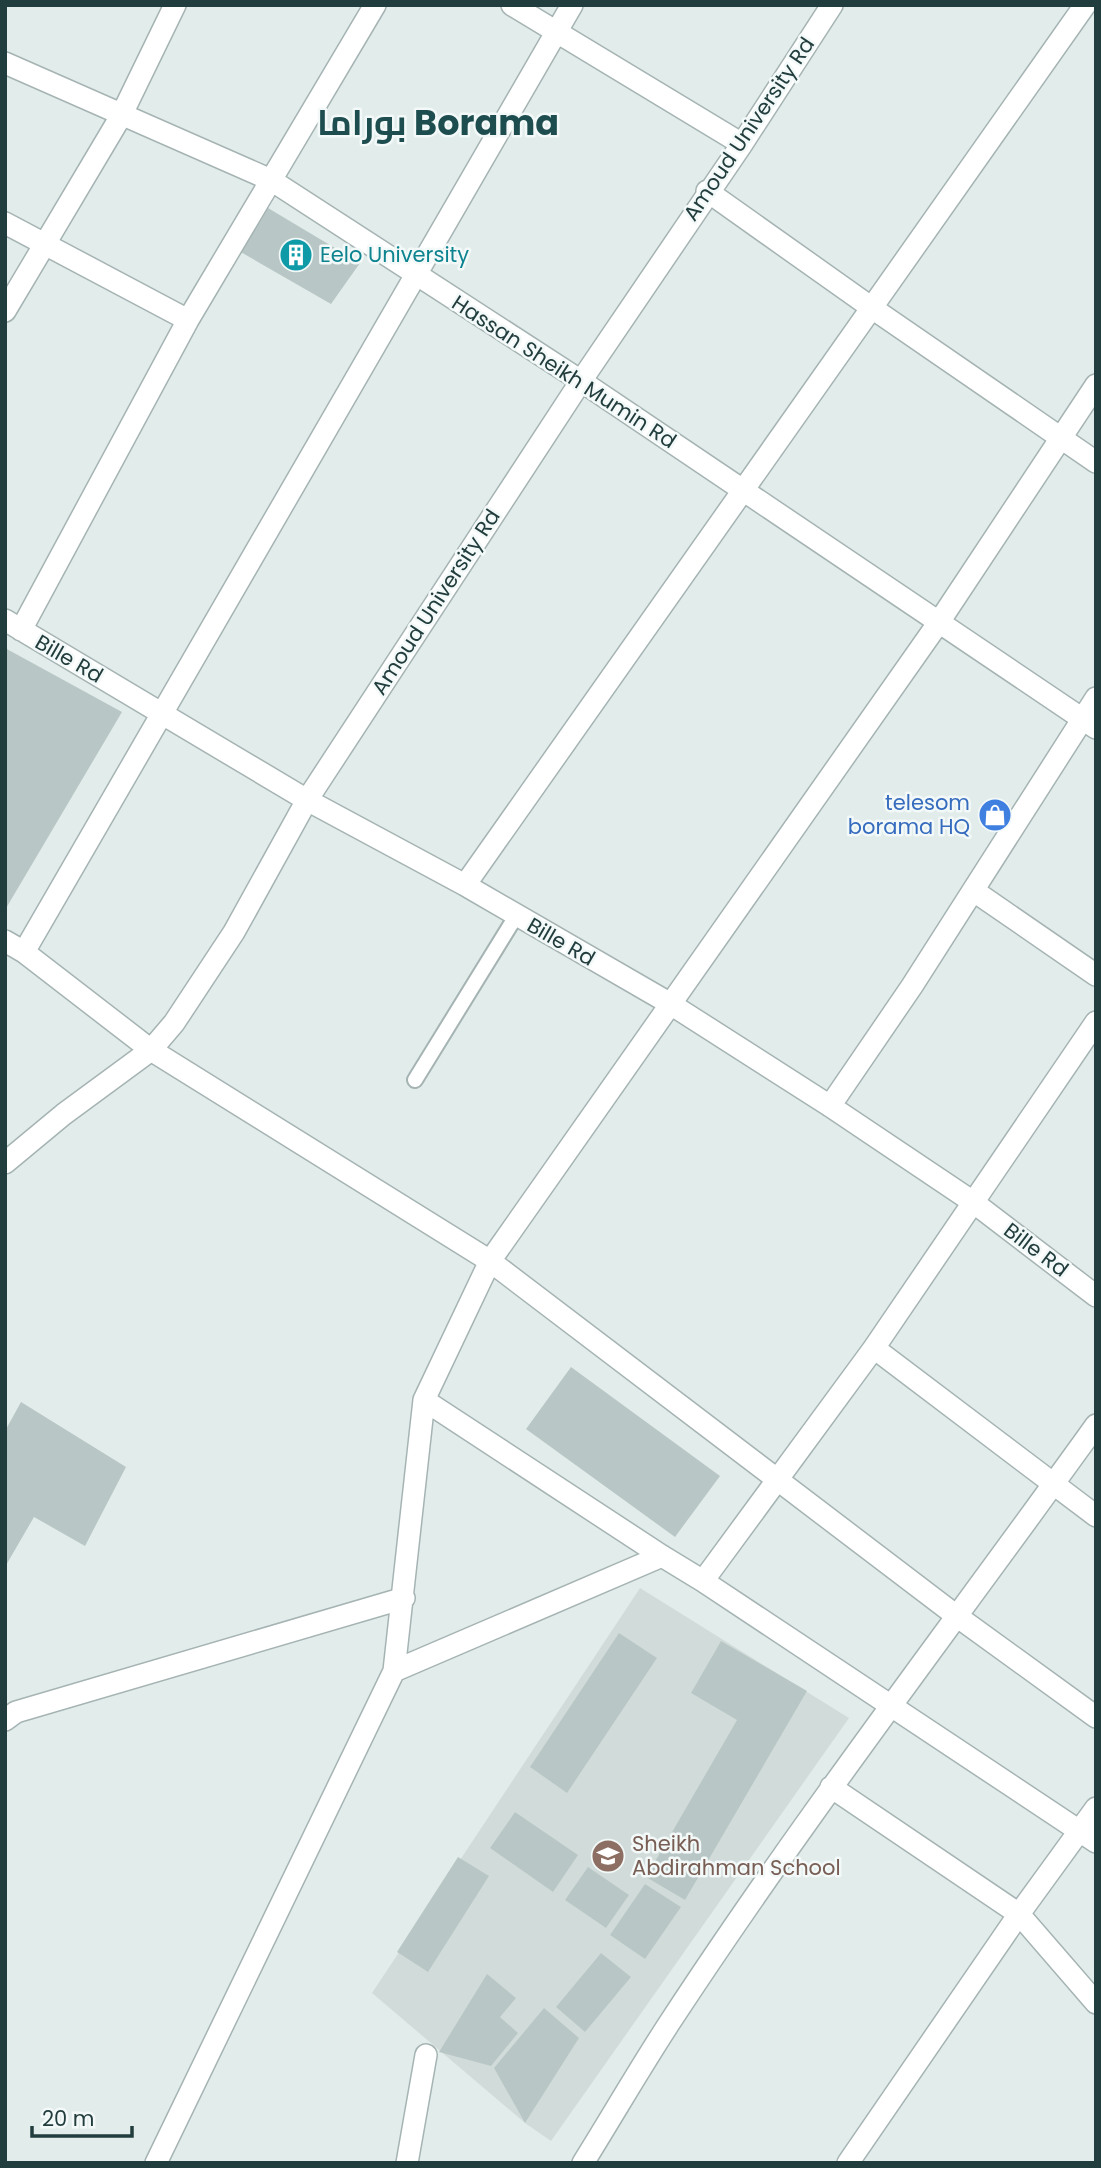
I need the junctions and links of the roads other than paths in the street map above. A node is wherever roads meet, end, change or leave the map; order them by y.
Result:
1 (175, 5) edge
2 (375, 5) edge
3 (512, 5) edge
4 (572, 5) edge
5 (832, 5) edge
6 (1085, 5) edge
7 (557, 32) junction
8 (5, 63) edge
9 (121, 116) junction
10 (741, 144) junction
11 (271, 180) junction
12 (707, 191) junction
13 (5, 223) edge
14 (45, 244) junction
15 (416, 274) junction
16 (872, 309) junction
17 (5, 311) edge
18 (188, 320) junction
19 (581, 382) junction
20 (1096, 385) edge
21 (1060, 438) junction
22 (1096, 462) edge
23 (743, 491) junction
24 (939, 622) junction
25 (13, 625) edge
26 (1096, 698) edge
27 (163, 714) junction
28 (1089, 724) edge
29 (307, 800) junction
30 (465, 886) junction
31 (974, 891) junction
32 (516, 916) junction
33 (5, 942) edge
34 (24, 952) junction
35 (1096, 975) edge
36 (669, 1003) junction
37 (1096, 1022) edge
38 (150, 1050) junction
39 (415, 1080) dead end
40 (830, 1106) junction
41 (5, 1163) edge
42 (973, 1202) junction
43 (491, 1261) junction
44 (1096, 1296) edge
45 (874, 1348) junction
46 (424, 1400) junction
47 (1096, 1426) edge
48 (778, 1479) junction
49 (1053, 1485) junction
50 (1096, 1516) edge
51 (662, 1556) junction
52 (703, 1581) junction
53 (404, 1598) junction
54 (958, 1616) junction
55 (394, 1671) junction
56 (891, 1706) junction
57 (1096, 1717) edge
58 (5, 1720) edge
59 (831, 1787) junction
60 (1096, 1808) edge
61 (1088, 1836) edge
62 (1019, 1914) junction
63 (1096, 2003) edge
64 (426, 2055) dead end
65 (156, 2163) edge
66 (407, 2163) edge
67 (583, 2163) edge
68 (848, 2163) edge

1 - 9 street
2 - 11 street
3 - 7 street
4 - 7 street
5 - 10 street, Amoud University Rd
6 - 16 street
7 - 10 street
7 - 15 street
8 - 9 street, Hassan Sheikh Mumin Rd
9 - 11 street, Hassan Sheikh Mumin Rd
9 - 14 street
10 - 12 street, Amoud University Rd
11 - 15 street, Hassan Sheikh Mumin Rd
11 - 18 street
12 - 16 street
12 - 19 street, Amoud University Rd
13 - 14 street
14 - 17 street
14 - 18 street
15 - 19 street, Hassan Sheikh Mumin Rd
15 - 27 street
16 - 21 street
16 - 23 street
18 - 25 street
19 - 23 street, Hassan Sheikh Mumin Rd
19 - 29 street, Amoud University Rd
20 - 21 street
21 - 22 street
21 - 24 street
23 - 24 street, Hassan Sheikh Mumin Rd
23 - 30 street
24 - 28 street, Hassan Sheikh Mumin Rd
24 - 36 street
25 - 27 street, Bille Rd
26 - 28 street
27 - 29 street, Bille Rd
27 - 34 street
28 - 31 street
29 - 30 street, Bille Rd
29 - 38 street, Amoud University Rd
30 - 32 street, Bille Rd
31 - 35 street
31 - 40 street
32 - 36 street, Bille Rd
32 - 39 lane
33 - 34 street
34 - 38 street
36 - 40 street, Bille Rd
36 - 43 street
37 - 42 street
38 - 41 street, Amoud University Rd
38 - 43 street
40 - 42 street, Bille Rd
42 - 44 street, Bille Rd
42 - 45 street
43 - 46 street
43 - 48 street
45 - 48 street
45 - 49 street
46 - 51 street
46 - 53 street
47 - 49 street
48 - 52 street
48 - 54 street
49 - 50 street
49 - 54 street
51 - 52 street
51 - 55 street
52 - 56 street
53 - 55 street
53 - 58 street
54 - 56 street
54 - 57 street
55 - 65 street
56 - 59 street
56 - 61 street
59 - 62 street
59 - 67 street
60 - 61 street
61 - 62 street
62 - 63 street
62 - 68 street
64 - 66 street

